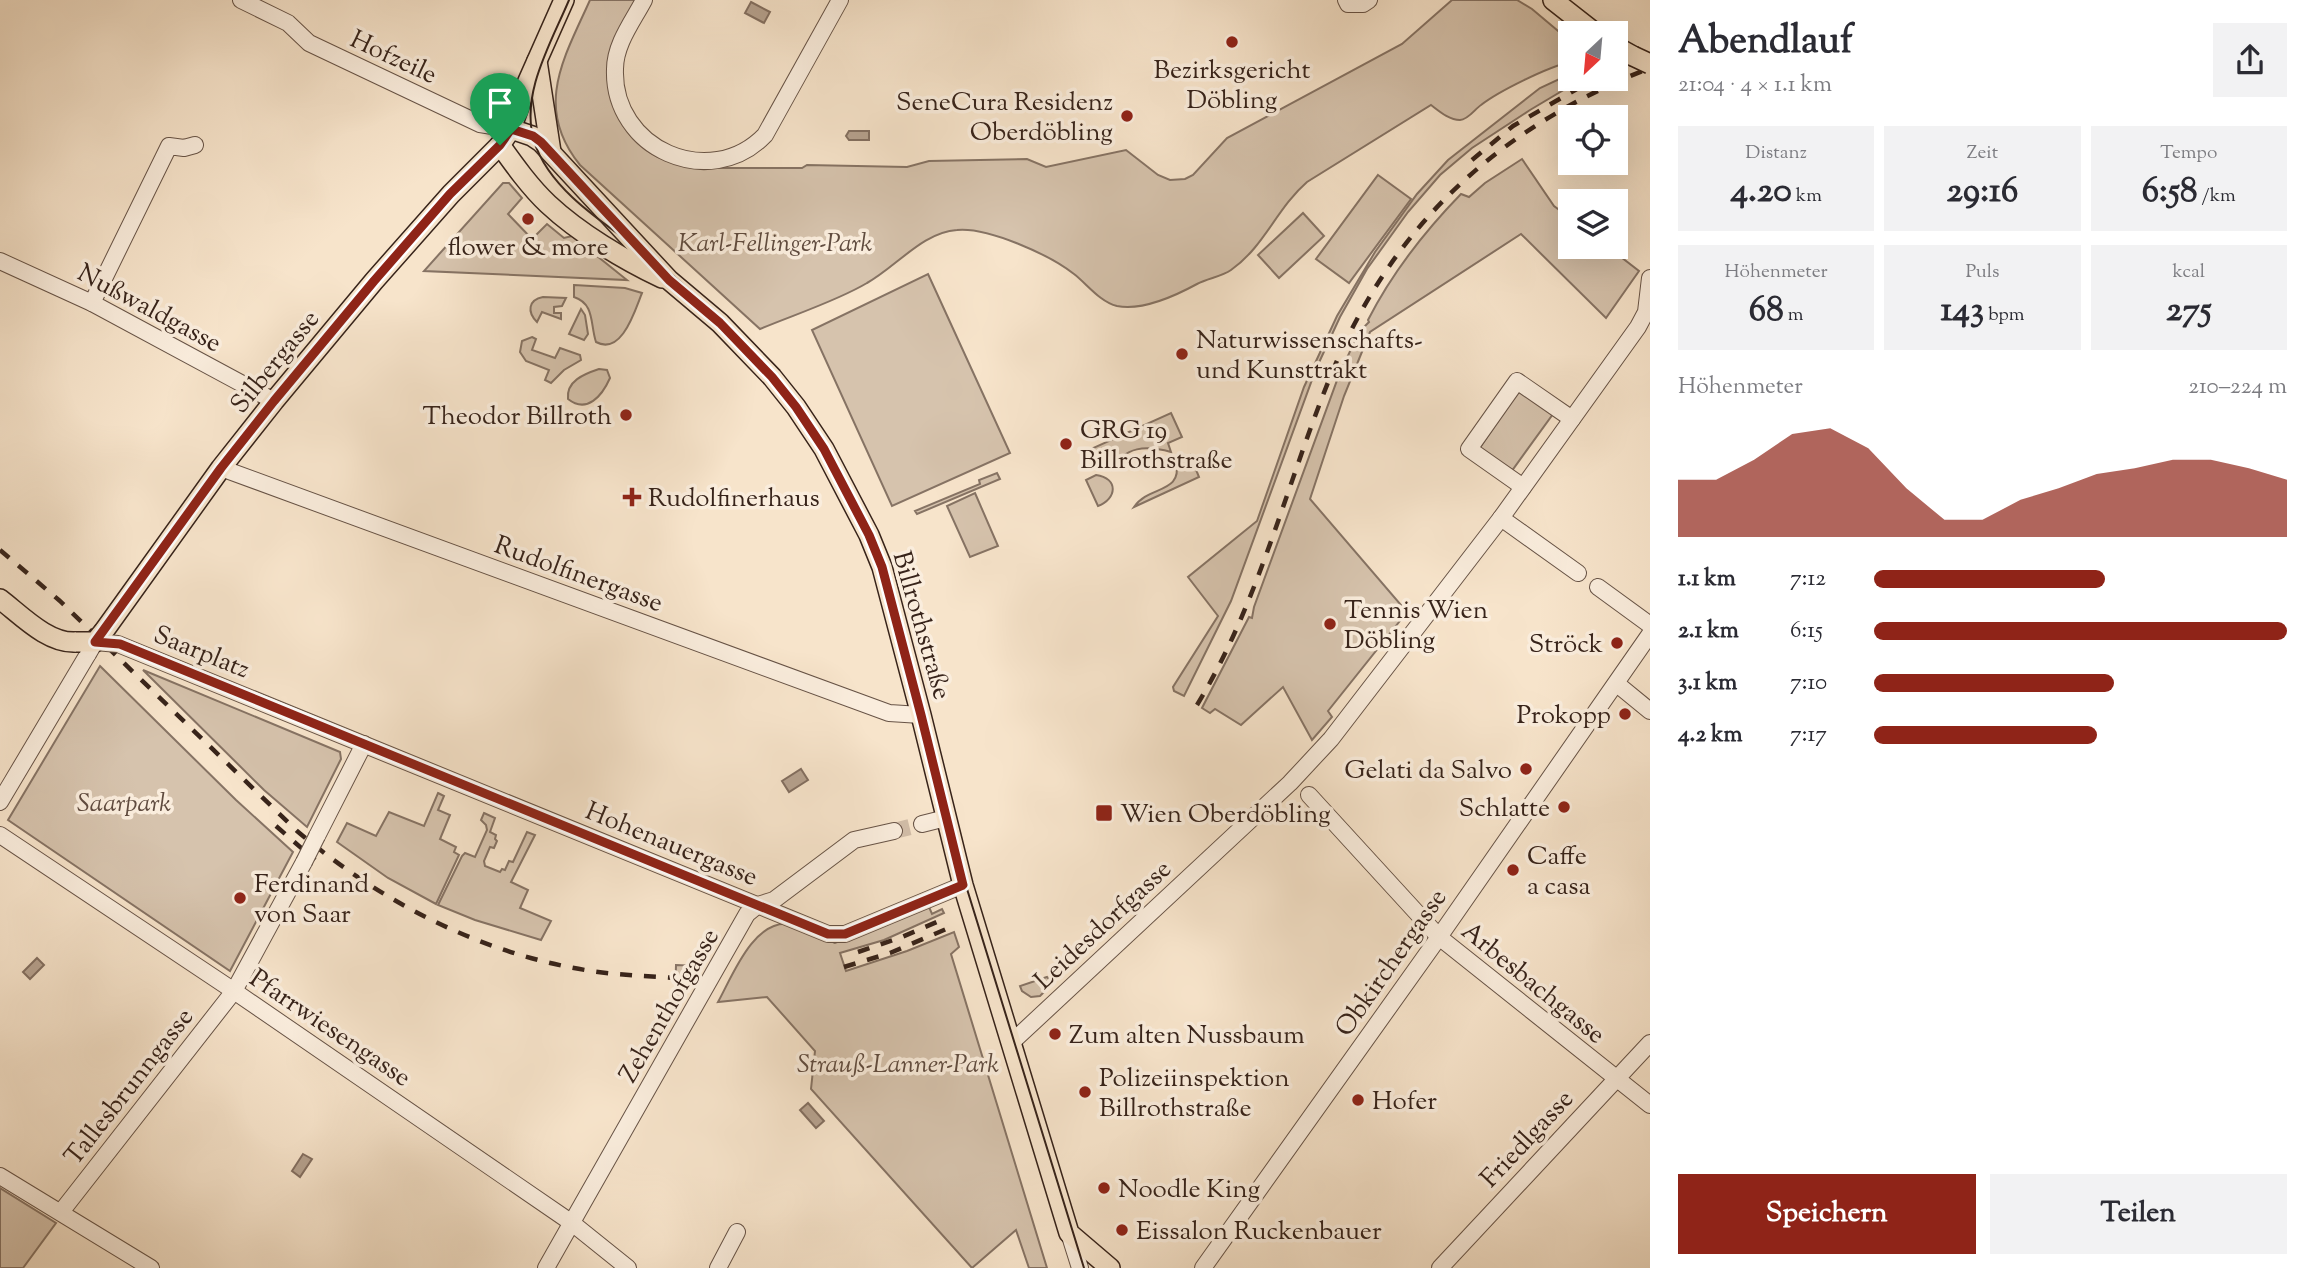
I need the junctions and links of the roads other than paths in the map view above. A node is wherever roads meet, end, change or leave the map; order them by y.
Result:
1 (241, 0) edge
2 (564, 0) edge
3 (644, 0) edge
4 (840, 0) edge
5 (1346, 0) edge
6 (1369, 0) edge
7 (1553, 0) edge
8 (1580, 21) edge
9 (537, 61) junction
10 (511, 129) junction
11 (195, 145) dead end
12 (500, 145) junction
13 (551, 152) junction
14 (0, 261) edge
15 (1650, 278) edge
16 (669, 280) junction
17 (92, 303) junction
18 (274, 401) junction
19 (1572, 419) junction
20 (221, 468) junction
21 (1523, 487) junction
22 (1501, 519) junction
23 (1578, 573) dead end
24 (1598, 587) dead end
25 (0, 599) edge
26 (1650, 625) edge
27 (1650, 634) edge
28 (96, 642) junction
29 (1617, 684) junction
30 (1650, 711) edge
31 (921, 715) junction
32 (364, 744) junction
33 (1309, 795) dead end
34 (0, 802) edge
35 (946, 818) junction
36 (922, 824) tunnel mouth
37 (894, 831) tunnel mouth
38 (0, 835) edge
39 (963, 885) junction
40 (758, 905) junction
41 (1439, 937) junction
42 (234, 991) junction
43 (1011, 1043) junction
44 (1650, 1043) edge
45 (1615, 1079) junction
46 (1650, 1105) edge
47 (0, 1176) edge
48 (61, 1212) junction
49 (572, 1223) junction
50 (737, 1232) dead end
51 (1069, 1233) junction
52 (151, 1268) edge
53 (546, 1268) edge
54 (628, 1268) edge
55 (718, 1268) edge
56 (1080, 1268) edge
57 (1110, 1268) edge
58 (1203, 1268) edge
59 (1440, 1268) edge

1 - 10 street, Hofzeile
2 - 9 main road
3 - 4 street
5 - 6 street
7 - 8 main road
9 - 10 main road
9 - 13 main road
10 - 12 main road, Silbergasse
10 - 13 main road, Billrothstraße
11 - 17 street
12 - 16 main road, Billrothstraße
12 - 18 main road, Silbergasse
13 - 16 main road, Billrothstraße
14 - 17 street, Nußwaldgasse
15 - 19 street, Leidesdorfgasse
16 - 31 main road, Billrothstraße
17 - 18 street, Nußwaldgasse
18 - 20 main road, Silbergasse
19 - 21 street, Leidesdorfgasse
19 - 21 street
20 - 28 main road, Silbergasse
20 - 31 street, Rudolfinergasse
21 - 22 street, Leidesdorfgasse
22 - 23 street
22 - 43 street, Leidesdorfgasse
24 - 26 street
25 - 28 main road
27 - 29 street, Obkirchergasse
28 - 32 street, Saarplatz
28 - 34 street
29 - 30 street
29 - 41 street, Obkirchergasse
31 - 35 main road, Billrothstraße
32 - 40 street, Hohenauergasse
32 - 42 street, bridge
33 - 41 street, Arbesbachgasse
35 - 36 street
35 - 39 main road, Billrothstraße
37 - 40 street, Zehenthofgasse
38 - 42 street, Pfarrwiesengasse
39 - 40 street, Hohenauergasse
39 - 43 main road, Billrothstraße
40 - 49 street, Zehenthofgasse
41 - 45 street, Arbesbachgasse
41 - 58 street, Obkirchergasse
42 - 48 street, Tallesbrunngasse
42 - 49 street, Pfarrwiesengasse
43 - 51 main road
44 - 45 street, Friedlgasse
45 - 46 street, Arbesbachgasse
45 - 59 street, Friedlgasse
47 - 48 street
48 - 52 street
49 - 53 street, Zehenthofgasse
49 - 54 street, Pfarrwiesengasse
50 - 55 street
51 - 56 street
51 - 57 main road

